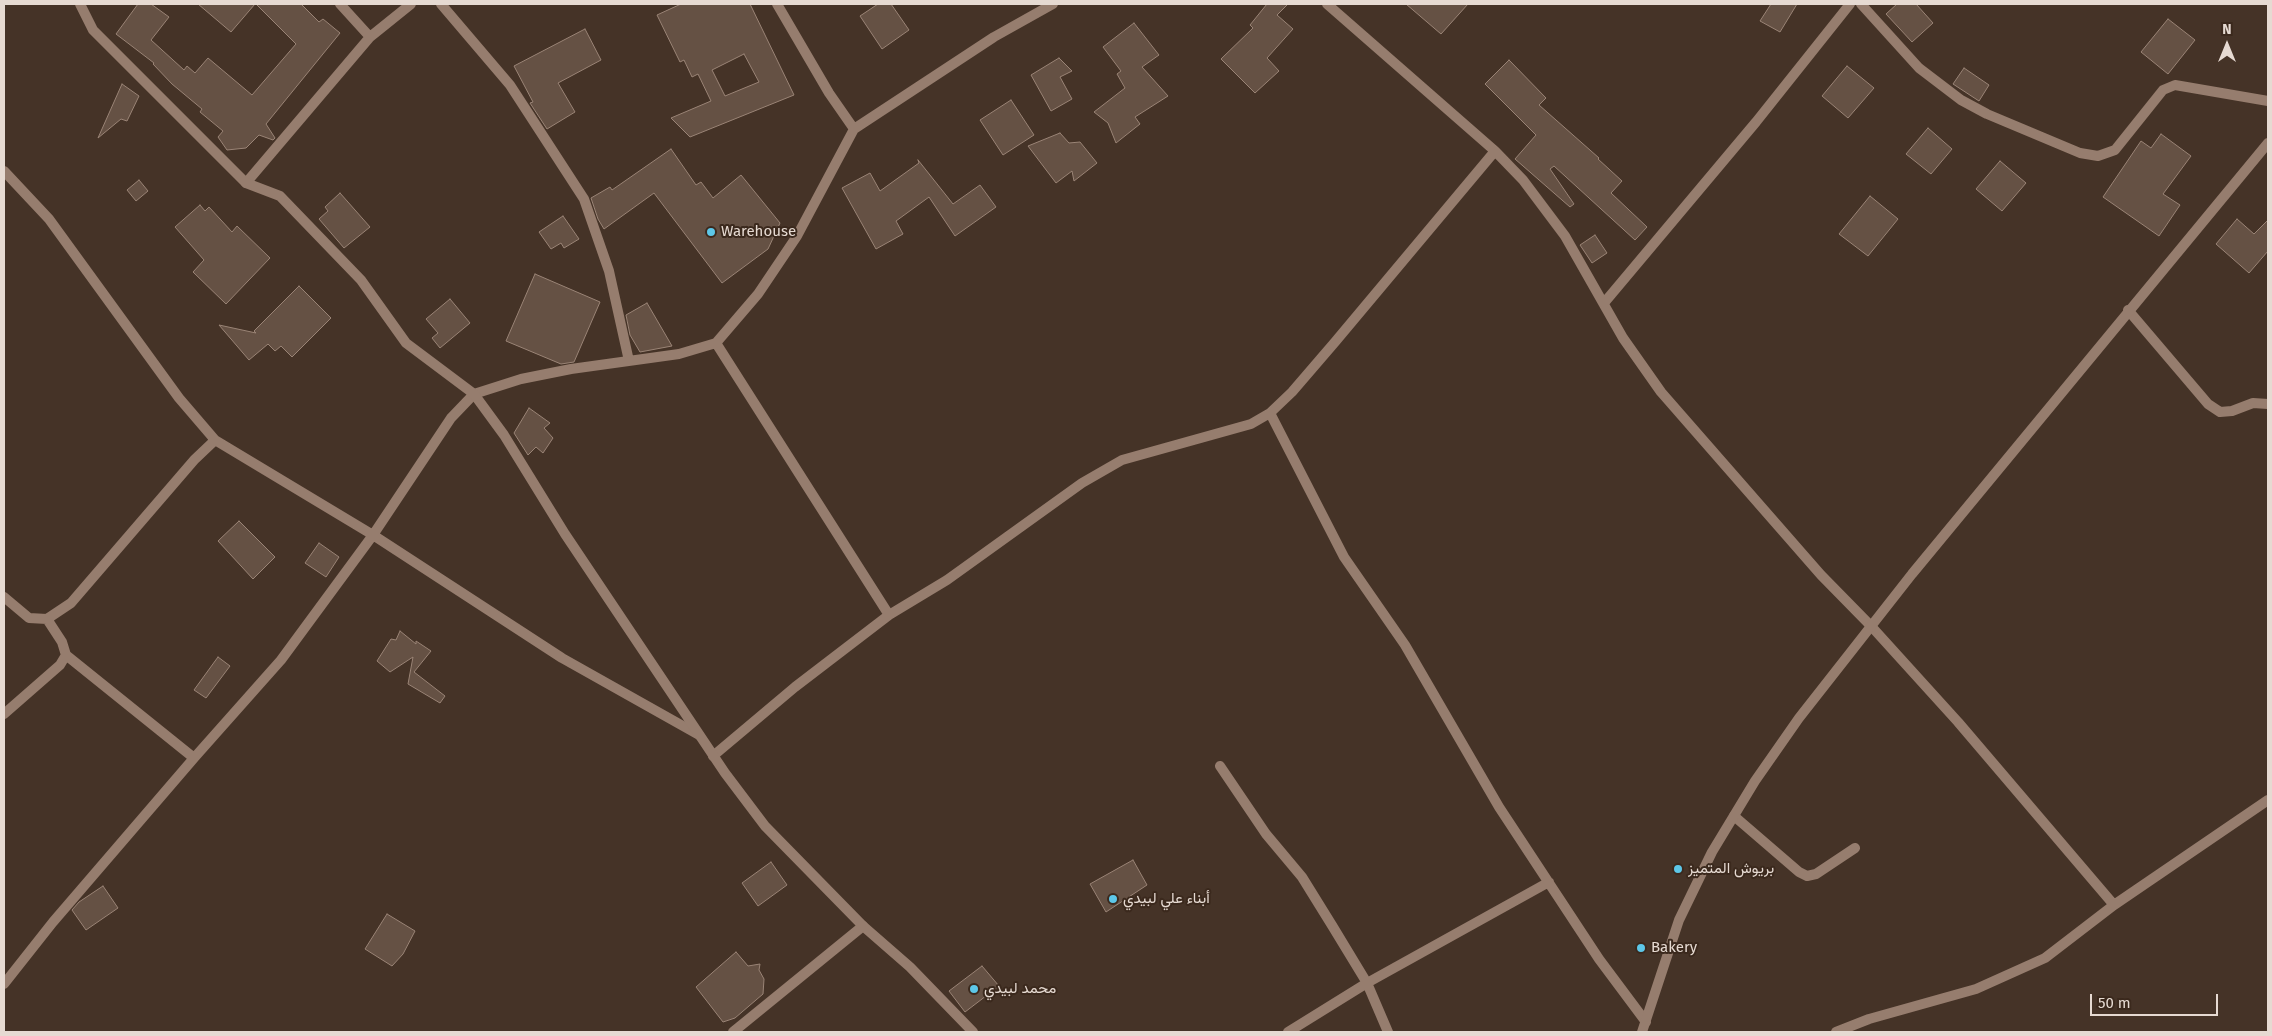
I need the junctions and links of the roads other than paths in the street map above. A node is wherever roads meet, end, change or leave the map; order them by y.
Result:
1 (80, 4) edge
2 (340, 4) edge
3 (411, 4) edge
4 (441, 4) edge
5 (777, 4) edge
6 (1053, 4) edge
7 (1327, 4) edge
8 (1850, 4) edge
9 (1861, 4) edge
10 (370, 37) junction
11 (2268, 101) edge
12 (854, 129) junction
13 (2268, 143) edge
14 (1496, 151) junction
15 (4, 171) edge
16 (246, 183) junction
17 (1604, 302) junction
18 (2128, 310) junction
19 (716, 343) junction
20 (629, 361) junction
21 (474, 394) junction
22 (2268, 404) edge
23 (1270, 413) junction
24 (215, 440) junction
25 (373, 535) junction
26 (4, 597) edge
27 (890, 615) junction
28 (47, 619) junction
29 (1871, 626) junction
30 (66, 655) junction
31 (4, 714) edge
32 (699, 735) junction
33 (713, 756) junction
34 (194, 758) junction
35 (1220, 766) dead end
36 (2268, 800) edge
37 (1734, 816) junction
38 (1855, 848) dead end
39 (1549, 882) junction
40 (2114, 905) junction
41 (863, 926) junction
42 (1368, 983) junction
43 (4, 984) edge
44 (1646, 1022) junction
45 (734, 1032) edge
46 (973, 1032) edge
47 (1288, 1032) edge
48 (1388, 1032) edge
49 (1642, 1032) edge
50 (1836, 1032) edge

1 - 16 street
2 - 10 street
3 - 10 street
4 - 20 street
5 - 12 street
6 - 12 street
7 - 14 street
8 - 17 street
9 - 11 street
10 - 16 street
12 - 19 street
13 - 18 street
14 - 17 street
14 - 23 street
15 - 24 street
16 - 21 street
17 - 29 street
18 - 22 street
18 - 29 street
19 - 20 street
19 - 27 street
20 - 21 street
21 - 25 street
21 - 32 street
23 - 27 street
23 - 39 street
24 - 25 street
24 - 28 street
25 - 32 street
25 - 34 street
26 - 28 street
27 - 33 street
28 - 30 street
29 - 37 street
29 - 40 street
30 - 31 street
30 - 34 street
32 - 33 street
33 - 41 street
34 - 43 street
35 - 42 street
36 - 40 street
37 - 38 street
37 - 44 street
39 - 42 street
39 - 44 street
40 - 50 street
41 - 45 street
41 - 46 street
42 - 47 street
42 - 48 street
44 - 49 street

